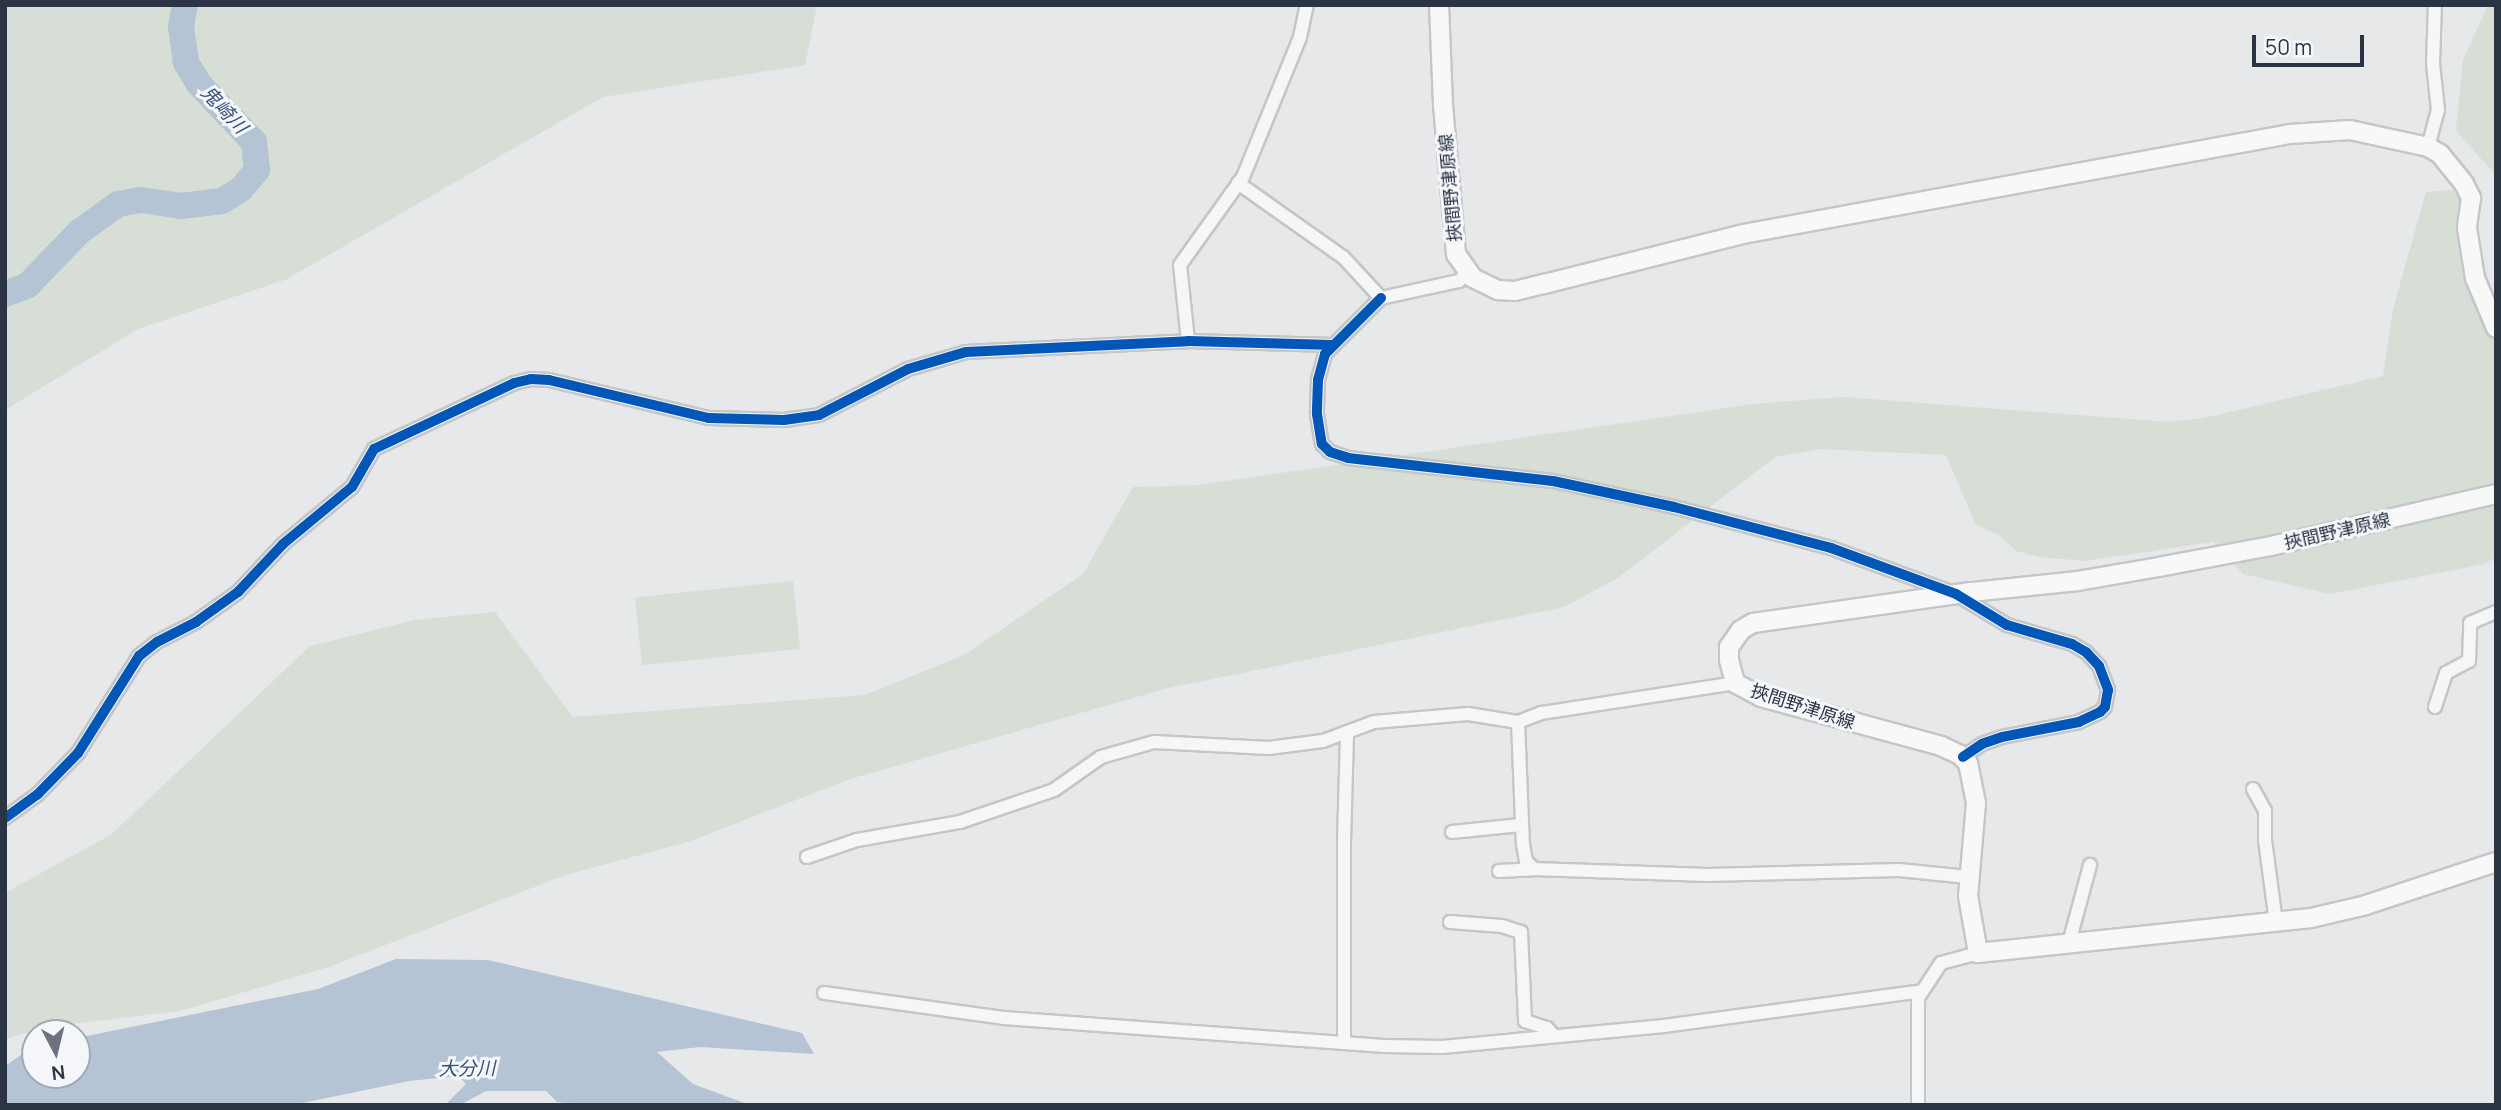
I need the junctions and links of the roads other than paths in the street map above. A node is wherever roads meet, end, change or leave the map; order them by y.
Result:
1 (1307, 5) edge
2 (1439, 5) edge
3 (2434, 5) edge
4 (2428, 147) junction
5 (1238, 183) junction
6 (1468, 272) junction
7 (2479, 288) junction
8 (1381, 298) junction
9 (2496, 310) edge
10 (2496, 327) edge
11 (1188, 341) junction
12 (1333, 345) junction
13 (2496, 494) edge
14 (1956, 594) junction
15 (2496, 612) edge
16 (1735, 683) junction
17 (2435, 707) dead end
18 (1518, 722) junction
19 (1347, 732) junction
20 (1963, 757) junction
21 (2253, 789) dead end
22 (5, 818) edge
23 (1521, 825) junction
24 (1452, 832) dead end
25 (807, 857) dead end
26 (2496, 862) edge
27 (2090, 865) dead end
28 (1534, 869) junction
29 (1499, 871) dead end
30 (1968, 877) junction
31 (1450, 922) dead end
32 (2276, 922) junction
33 (2069, 943) junction
34 (1978, 953) junction
35 (1922, 991) junction
36 (824, 993) dead end
37 (1554, 1036) junction
38 (1344, 1043) junction
39 (1918, 1105) edge

1 - 5 street
2 - 6 main road, 挾間野津原線
3 - 4 street
4 - 6 main road
4 - 7 main road
5 - 8 street
5 - 11 street
6 - 8 street
7 - 9 street
7 - 10 main road
8 - 12 street
11 - 12 street
11 - 22 street
12 - 14 street
13 - 14 main road, 挾間野津原線
14 - 16 main road, 挾間野津原線
14 - 20 street
15 - 17 street
16 - 18 street
16 - 20 main road, 挾間野津原線
18 - 19 street
18 - 23 street
19 - 25 street
19 - 38 street
20 - 30 main road
21 - 32 street
23 - 24 street
23 - 28 street
26 - 32 main road
27 - 33 street
28 - 29 street
28 - 30 street
30 - 34 main road
31 - 37 street
32 - 33 main road
33 - 34 main road
34 - 35 street
35 - 37 street
35 - 39 street
36 - 38 street
37 - 38 street

